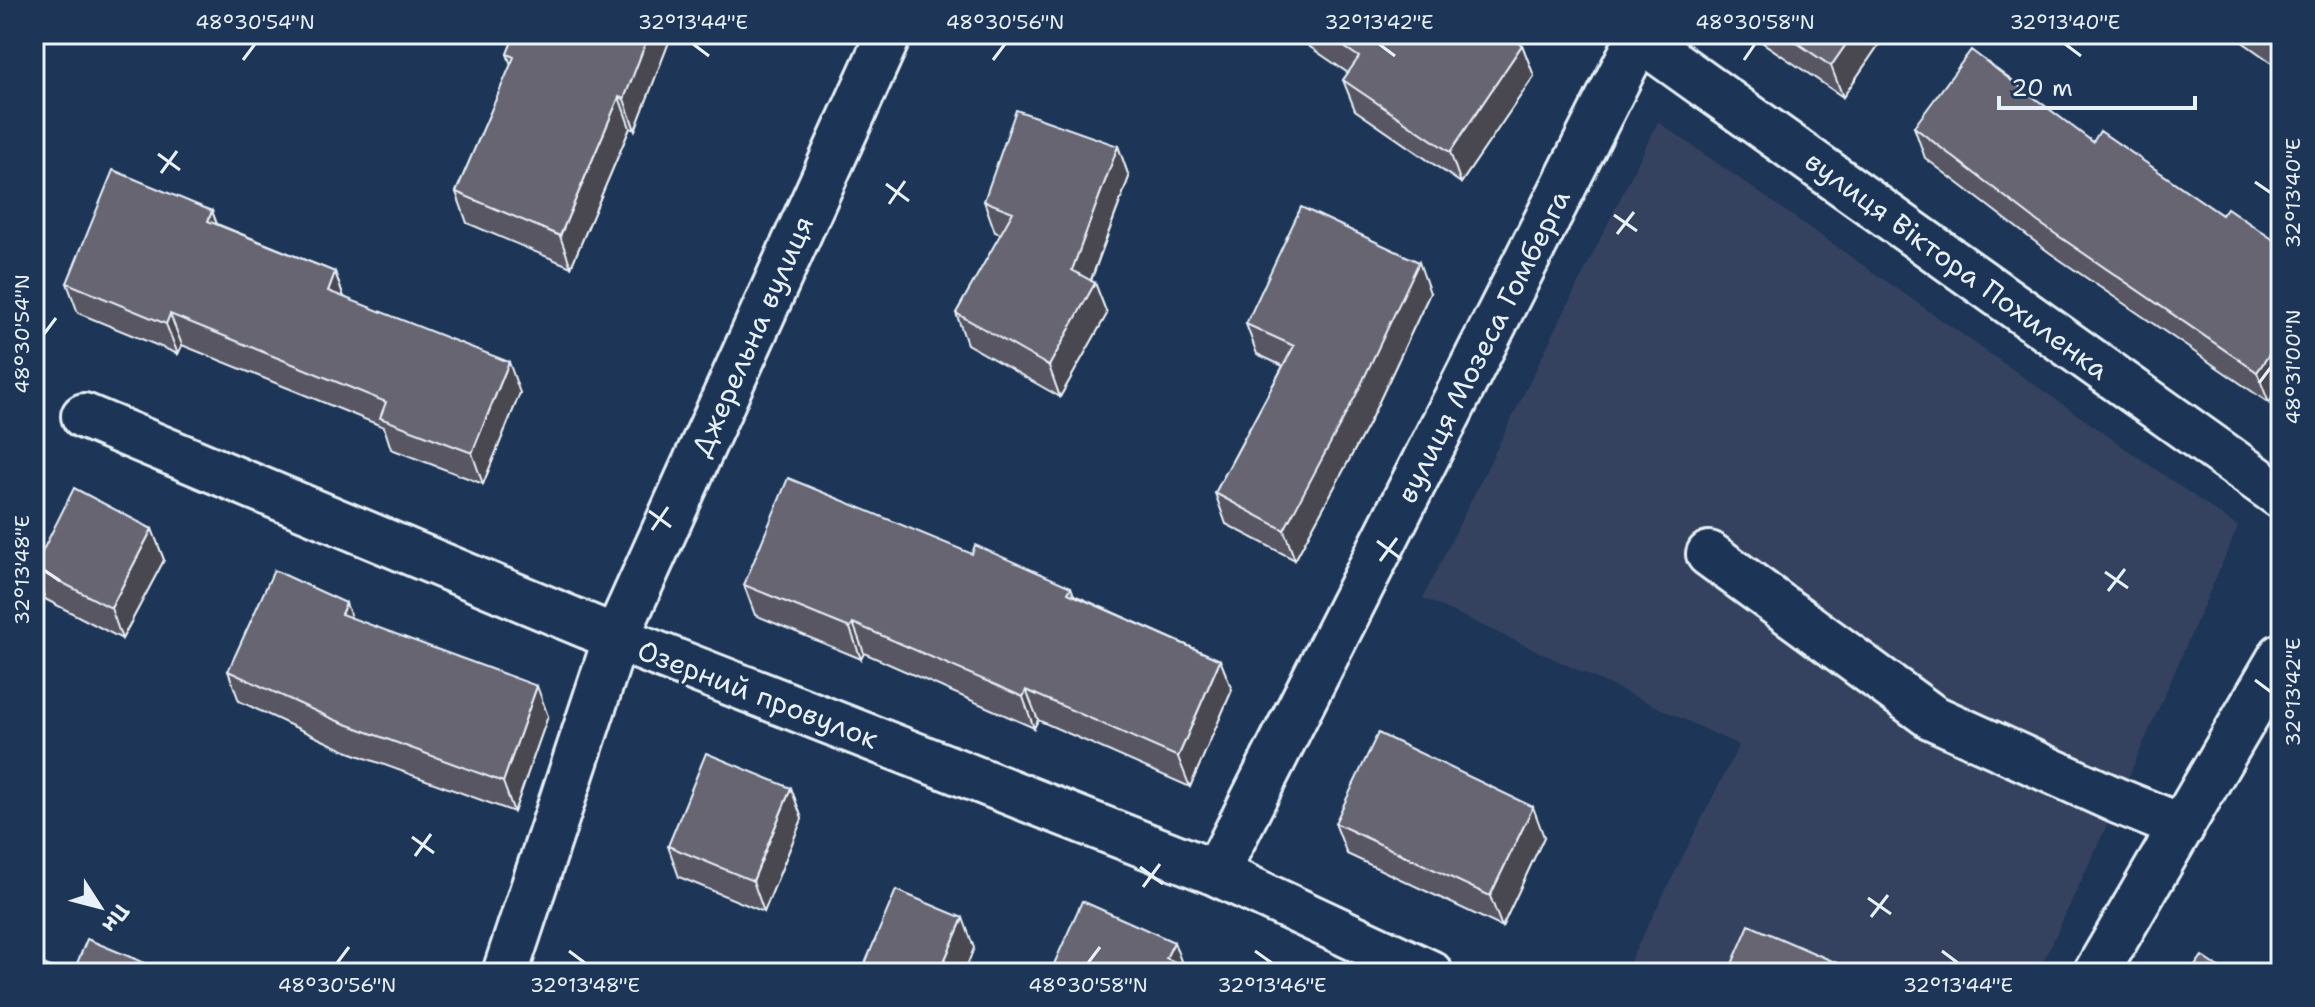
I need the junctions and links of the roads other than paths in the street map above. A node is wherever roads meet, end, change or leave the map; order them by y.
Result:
1 (889, 34) edge
2 (1638, 35) edge
3 (84, 416) dead end
4 (2281, 496) edge
5 (1709, 554) dead end
6 (616, 638) junction
7 (2281, 656) edge
8 (2182, 827) junction
9 (1216, 873) junction
10 (505, 973) edge
11 (1430, 973) edge
12 (2096, 973) edge

1 - 6 street, Джерельна вулиця
2 - 4 street, вулиця Віктора Похиленка
2 - 9 street, вулиця Мозеса Гомберга
3 - 6 street, Озерний провулок
5 - 8 street
6 - 9 street, Озерний провулок
6 - 10 street, Джерельна вулиця
7 - 8 street
8 - 12 street
9 - 11 street, Озерний провулок

